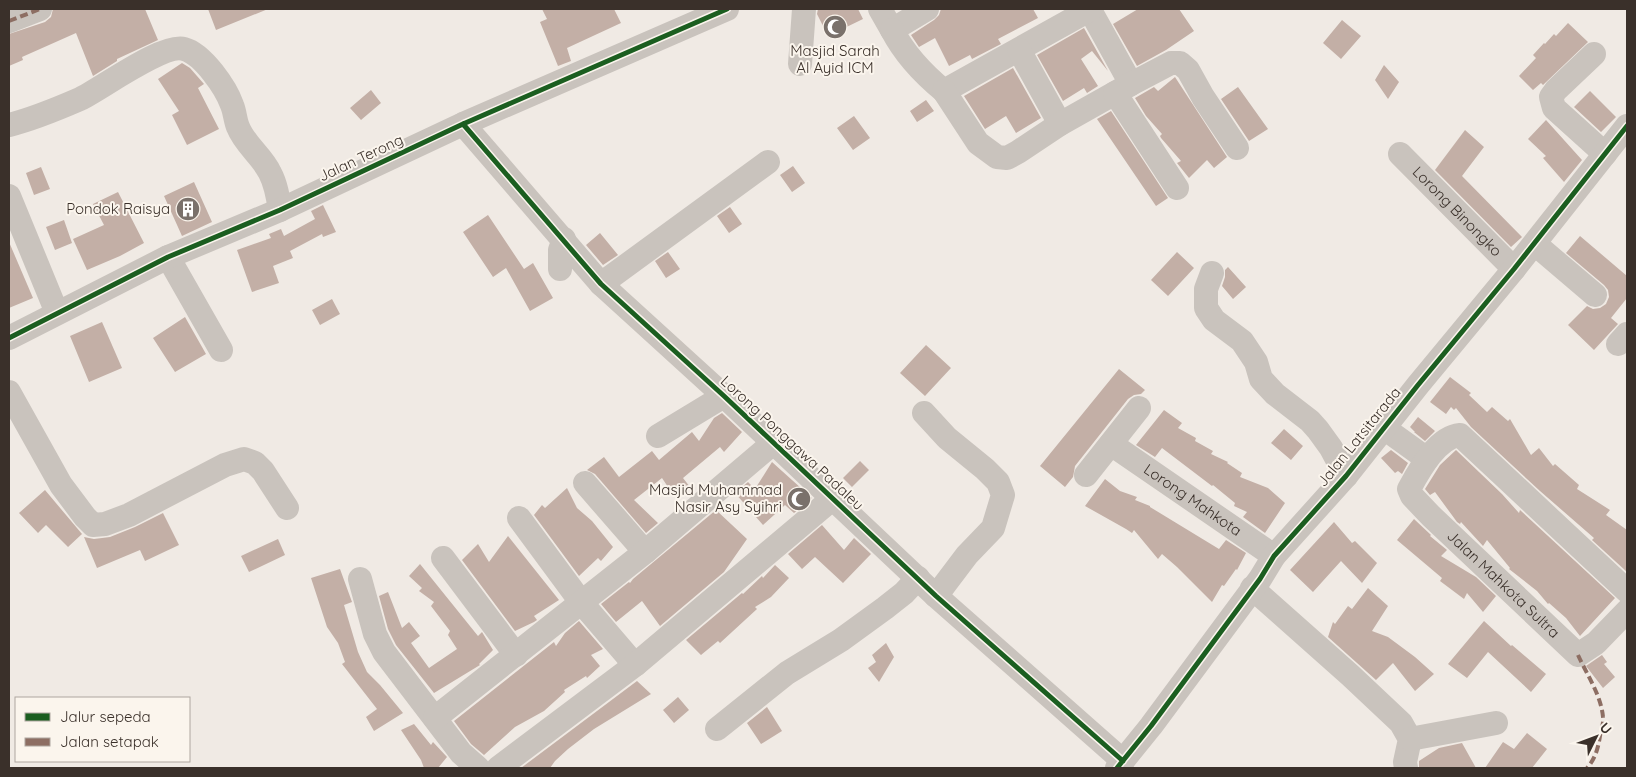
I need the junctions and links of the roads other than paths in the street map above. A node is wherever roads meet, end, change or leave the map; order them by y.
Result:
1 (40, 9) edge
2 (727, 9) edge
3 (804, 9) edge
4 (880, 9) edge
5 (927, 9) edge
6 (1090, 9) edge
7 (689, 16) edge
8 (9, 21) edge
9 (892, 30) junction
10 (1018, 50) junction
11 (1594, 54) dead end
12 (800, 64) dead end
13 (1123, 89) junction
14 (944, 91) junction
15 (463, 124) junction
16 (1060, 124) junction
17 (9, 125) edge
18 (1627, 126) edge
19 (1237, 148) dead end
20 (1400, 154) dead end
21 (1605, 154) junction
22 (768, 162) dead end
23 (1177, 188) dead end
24 (9, 196) edge
25 (280, 210) junction
26 (564, 239) junction
27 (1534, 244) junction
28 (168, 257) junction
29 (560, 269) dead end
30 (1514, 269) junction
31 (1212, 273) dead end
32 (600, 284) junction
33 (1595, 295) dead end
34 (57, 313) junction
35 (9, 338) edge
36 (221, 350) dead end
37 (9, 392) edge
38 (724, 396) junction
39 (1139, 408) dead end
40 (924, 413) dead end
41 (1384, 428) junction
42 (658, 436) dead end
43 (773, 443) junction
44 (1111, 444) junction
45 (1427, 459) junction
46 (1086, 475) dead end
47 (1346, 476) junction
48 (585, 483) dead end
49 (832, 499) junction
50 (287, 508) dead end
51 (519, 518) dead end
52 (645, 552) junction
53 (1274, 556) junction
54 (443, 558) dead end
55 (918, 578) junction
56 (360, 579) dead end
57 (1252, 588) junction
58 (1627, 591) edge
59 (936, 596) junction
60 (581, 602) junction
61 (1627, 611) edge
62 (516, 655) junction
63 (635, 665) junction
64 (435, 718) junction
65 (1496, 723) dead end
66 (716, 729) dead end
67 (1410, 739) junction
68 (1120, 765) edge
69 (478, 768) edge
70 (498, 768) edge
71 (1406, 768) edge

1 - 8 street
2 - 7 street, Jalan Terong
3 - 12 street
4 - 9 street
5 - 9 street
6 - 10 street
6 - 13 street
7 - 15 street, Jalan Terong
9 - 14 street
10 - 14 street
10 - 16 street
11 - 21 street
13 - 16 street
13 - 19 street
13 - 23 street
14 - 16 street
15 - 25 street, Jalan Terong
15 - 26 street, Lorong Ponggawa Padaleu
17 - 25 street
18 - 21 street, Jalan Latsitarada
20 - 30 street, Lorong Binongko
21 - 27 street, Jalan Latsitarada
22 - 32 street
24 - 34 street
25 - 28 street, Jalan Terong
26 - 29 street
26 - 32 street, Lorong Ponggawa Padaleu
27 - 30 street, Jalan Latsitarada
27 - 33 street
28 - 34 street, Jalan Terong
28 - 36 street
30 - 41 street, Jalan Latsitarada
31 - 47 street
32 - 38 street, Lorong Ponggawa Padaleu
34 - 35 street, Jalan Terong
37 - 50 street
38 - 42 street
38 - 43 street, Lorong Ponggawa Padaleu
39 - 44 street
40 - 59 street
41 - 45 street
41 - 47 street, Jalan Latsitarada
43 - 49 street, Lorong Ponggawa Padaleu
43 - 52 street
44 - 46 street
44 - 53 street, Lorong Mahkota
45 - 58 street, Jalan Mahkota Sultra
45 - 61 street, Jalan Mahkota Sultra
47 - 53 street, Jalan Latsitarada
48 - 52 street
49 - 55 street, Lorong Ponggawa Padaleu
49 - 63 street
51 - 60 street
52 - 60 street
53 - 57 street, Jalan Latsitarada
54 - 62 street
55 - 59 street, Lorong Ponggawa Padaleu
55 - 66 street
56 - 64 street
57 - 67 street
57 - 68 street, Jalan Latsitarada
59 - 68 street, Lorong Ponggawa Padaleu
60 - 62 street
60 - 63 street
62 - 64 street
63 - 70 street
64 - 69 street
65 - 67 street
67 - 71 street

